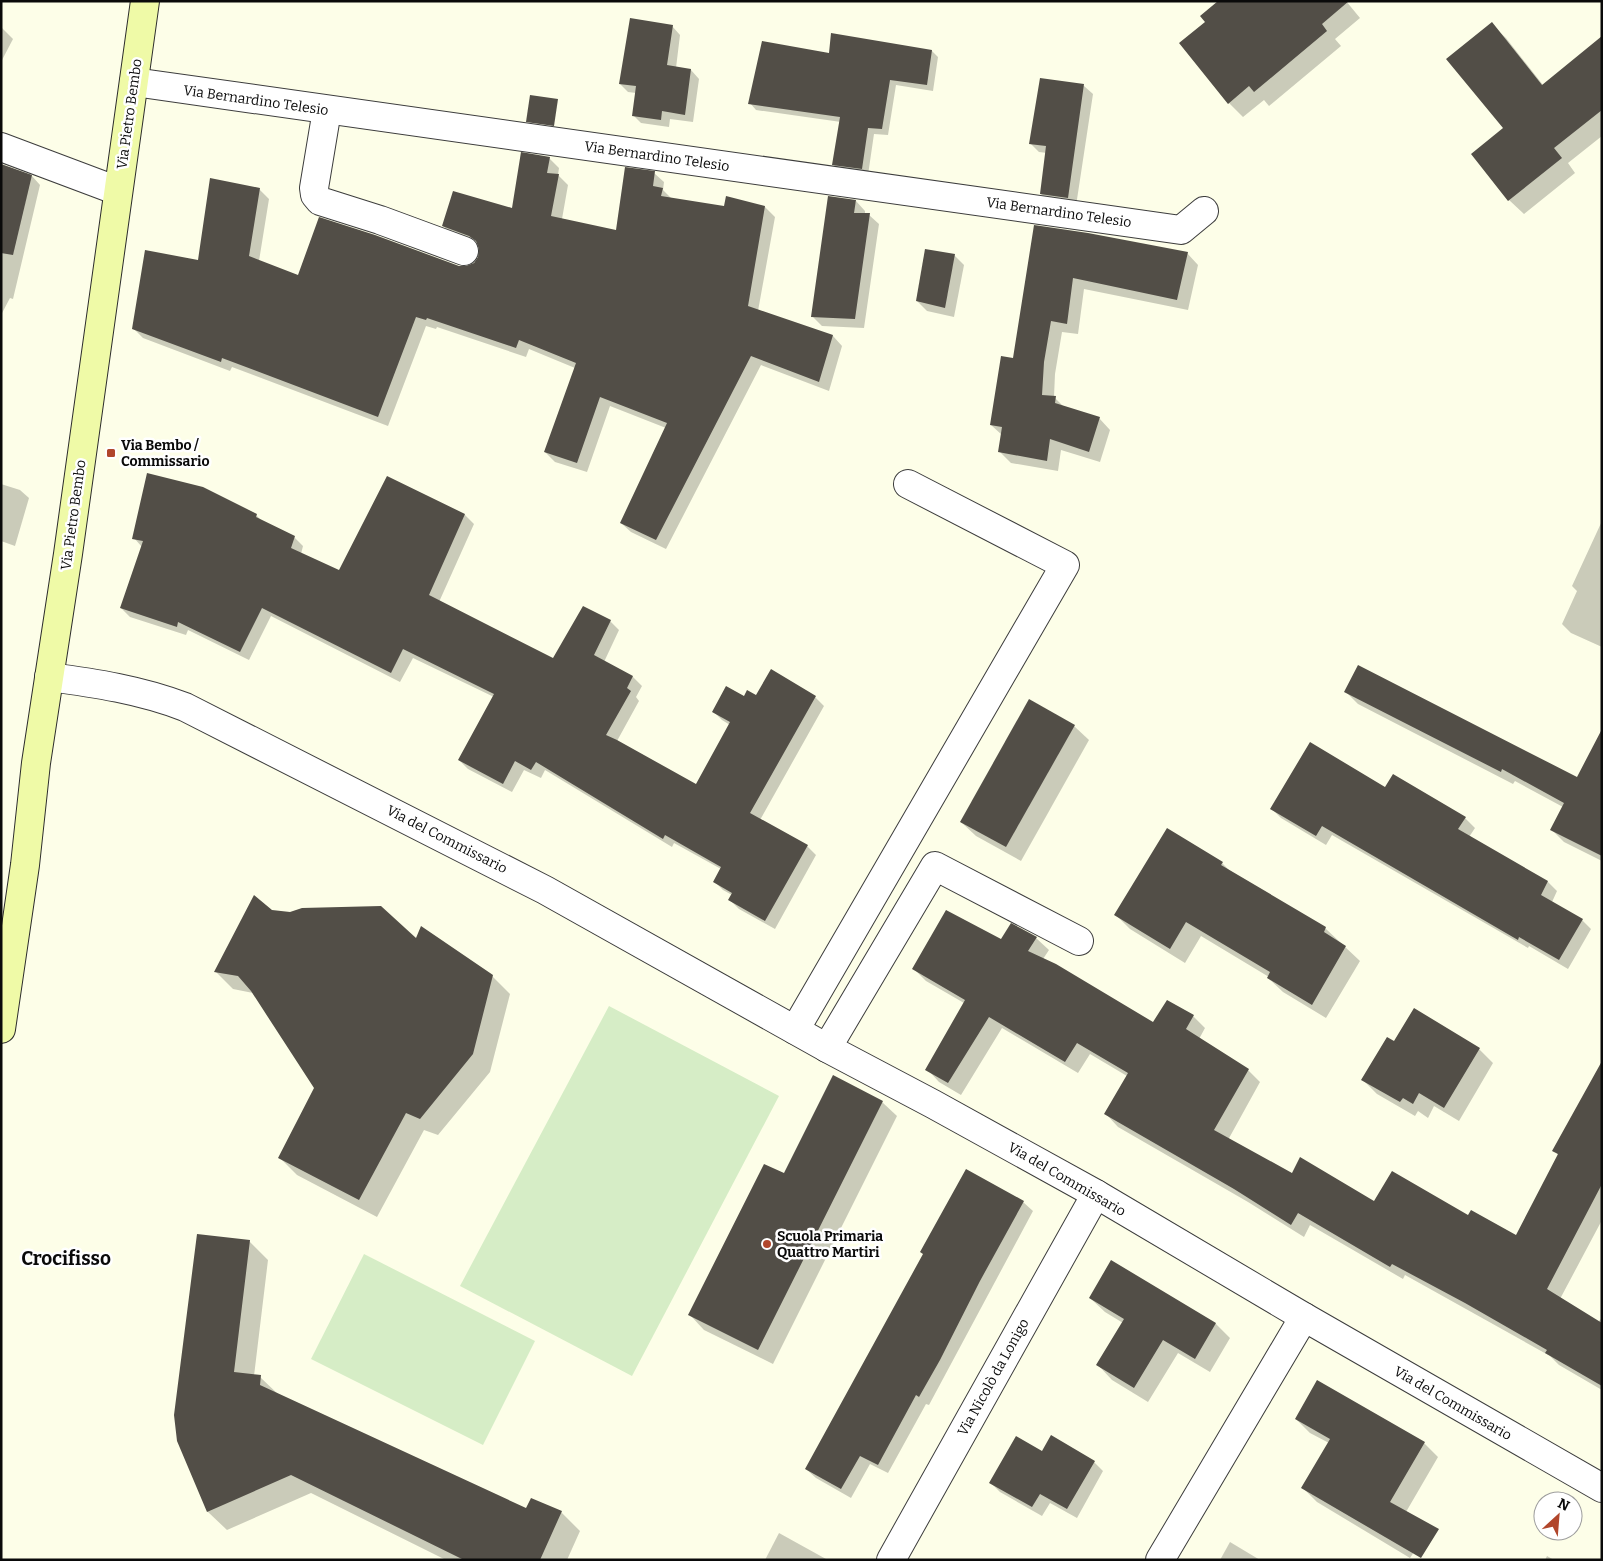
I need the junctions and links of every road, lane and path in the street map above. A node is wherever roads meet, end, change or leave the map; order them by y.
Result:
1 (145, 1) edge
2 (134, 82) junction
3 (327, 110) junction
4 (1, 147) edge
5 (118, 191) junction
6 (1204, 211) dead end
7 (464, 250) dead end
8 (908, 484) dead end
9 (49, 677) junction
10 (1079, 941) dead end
11 (1, 1029) edge
12 (795, 1030) junction
13 (827, 1048) junction
14 (1096, 1194) junction
15 (1304, 1317) junction
16 (1602, 1488) edge
17 (891, 1560) edge
18 (1160, 1560) edge

1 - 2 main road, Via Pietro Bembo
2 - 3 street, Via Bernardino Telesio
2 - 5 main road, Via Pietro Bembo
3 - 6 street, Via Bernardino Telesio
3 - 7 street
4 - 5 street
5 - 9 main road, Via Pietro Bembo
8 - 12 street
9 - 11 main road, Via Pietro Bembo
9 - 12 street, Via del Commissario
10 - 13 street
12 - 13 street, Via del Commissario
13 - 14 street, Via del Commissario
14 - 15 street, Via del Commissario
14 - 17 street, Via Nicolò da Lonigo
15 - 16 street, Via del Commissario
15 - 18 street

